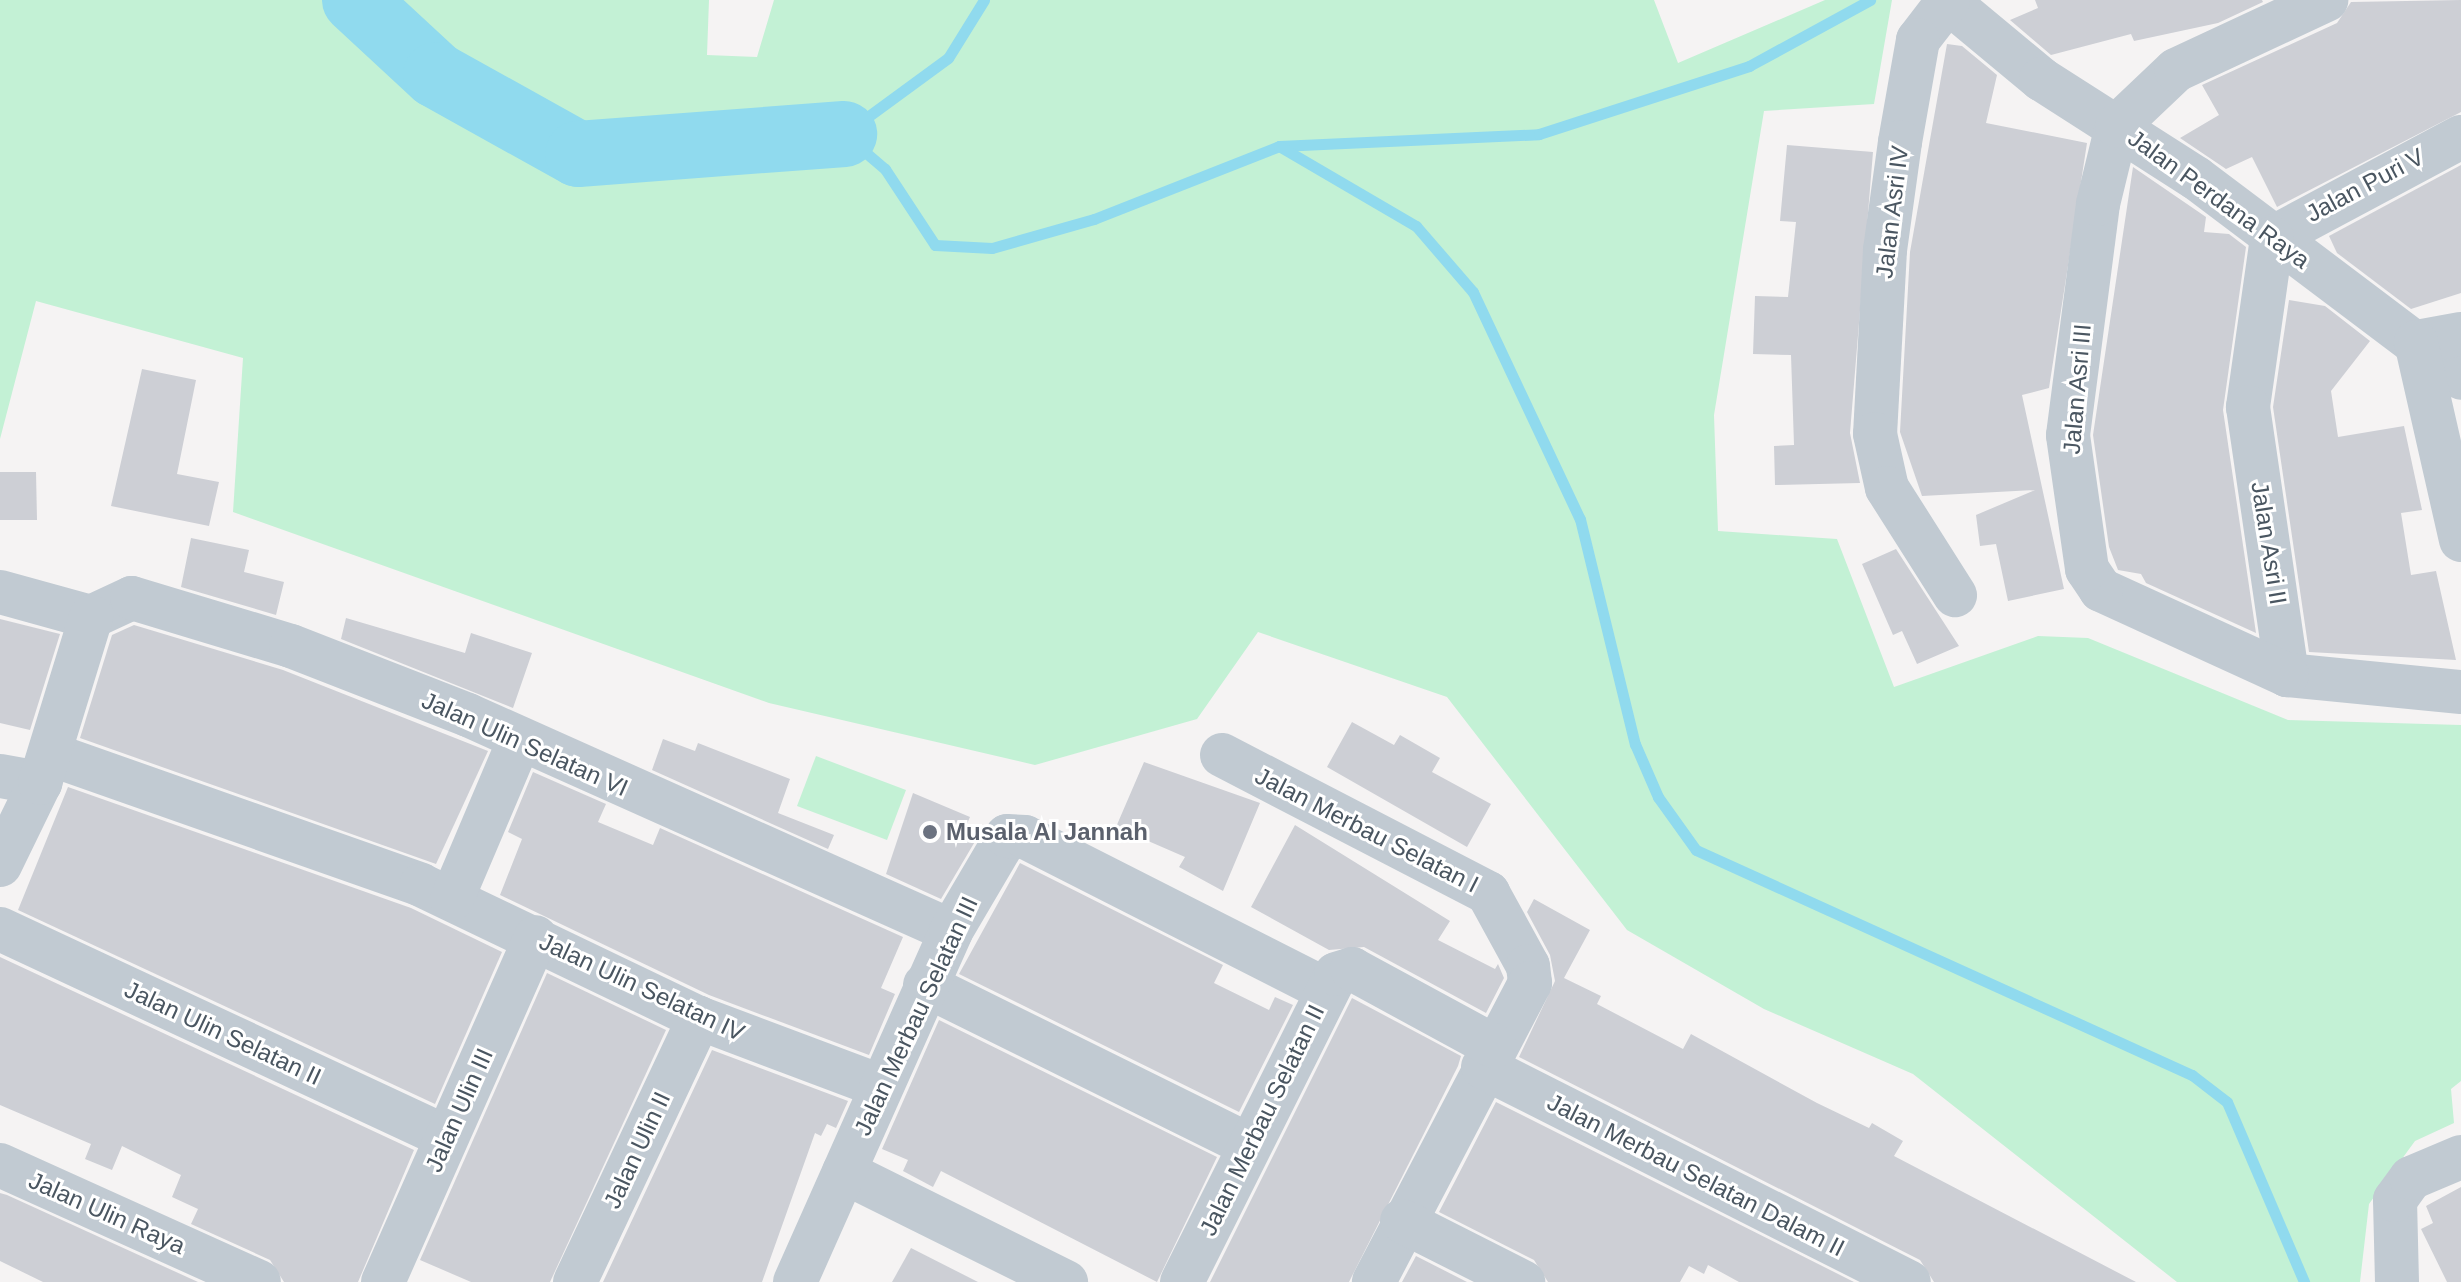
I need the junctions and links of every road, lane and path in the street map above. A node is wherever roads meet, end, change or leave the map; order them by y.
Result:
1 (2326, 0) edge
2 (1955, 10) edge
3 (2117, 126) junction
4 (2461, 137) edge
5 (2272, 238) junction
6 (2461, 334) edge
7 (2416, 342) junction
8 (2461, 378) edge
9 (2461, 540) edge
10 (0, 592) edge
11 (1955, 595) dead end
12 (91, 617) junction
13 (2287, 675) junction
14 (2461, 692) edge
15 (520, 739) junction
16 (1222, 755) dead end
17 (30, 771) edge
18 (0, 865) edge
19 (452, 899) junction
20 (0, 929) edge
21 (951, 931) junction
22 (536, 937) junction
23 (1339, 979) junction
24 (925, 985) junction
25 (699, 1018) junction
26 (1488, 1056) junction
27 (880, 1086) junction
28 (446, 1137) junction
29 (1249, 1145) junction
30 (2461, 1157) edge
31 (0, 1165) edge
32 (844, 1172) junction
33 (1402, 1221) junction
34 (259, 1282) edge
35 (383, 1282) edge
36 (575, 1282) edge
37 (795, 1282) edge
38 (1066, 1282) edge
39 (1182, 1282) edge
40 (1374, 1282) edge
41 (1523, 1282) edge
42 (1909, 1282) edge
43 (2397, 1282) edge

1 - 3 street
2 - 3 street, Jalan Perdana Raya
2 - 11 street, Jalan Asri IV
3 - 5 street, Jalan Perdana Raya
3 - 13 street, Jalan Asri III
4 - 5 street, Jalan Puri V
5 - 7 street, Jalan Perdana Raya
5 - 13 street, Jalan Asri II
6 - 7 street
7 - 8 street, Jalan Perdana Raya
7 - 9 street
10 - 12 street
12 - 15 street, Jalan Ulin Selatan VI
12 - 17 street
13 - 14 street
15 - 19 street
15 - 21 street, Jalan Ulin Selatan VI
16 - 26 street, Jalan Merbau Selatan I
17 - 18 street
17 - 19 street, Jalan Ulin Selatan IV
19 - 22 street, Jalan Ulin Selatan IV
20 - 28 street, Jalan Ulin Selatan II
21 - 23 street, Jalan Merbau Selatan III
21 - 24 street, Jalan Merbau Selatan III
22 - 25 street, Jalan Ulin Selatan IV
22 - 28 street, Jalan Ulin III
23 - 26 street
23 - 29 street, Jalan Merbau Selatan II
24 - 27 street, Jalan Merbau Selatan III
24 - 29 street
25 - 27 street, Jalan Ulin Selatan IV
25 - 36 street, Jalan Ulin II
26 - 33 street, Jalan Merbau Selatan I
26 - 42 street, Jalan Merbau Selatan Dalam II
27 - 32 street, Jalan Merbau Selatan III
28 - 35 street, Jalan Ulin III
29 - 39 street, Jalan Merbau Selatan II
30 - 43 street
31 - 34 street, Jalan Ulin Raya
32 - 37 street, Jalan Merbau Selatan III
32 - 38 street
33 - 40 street, Jalan Merbau Selatan I
33 - 41 street

